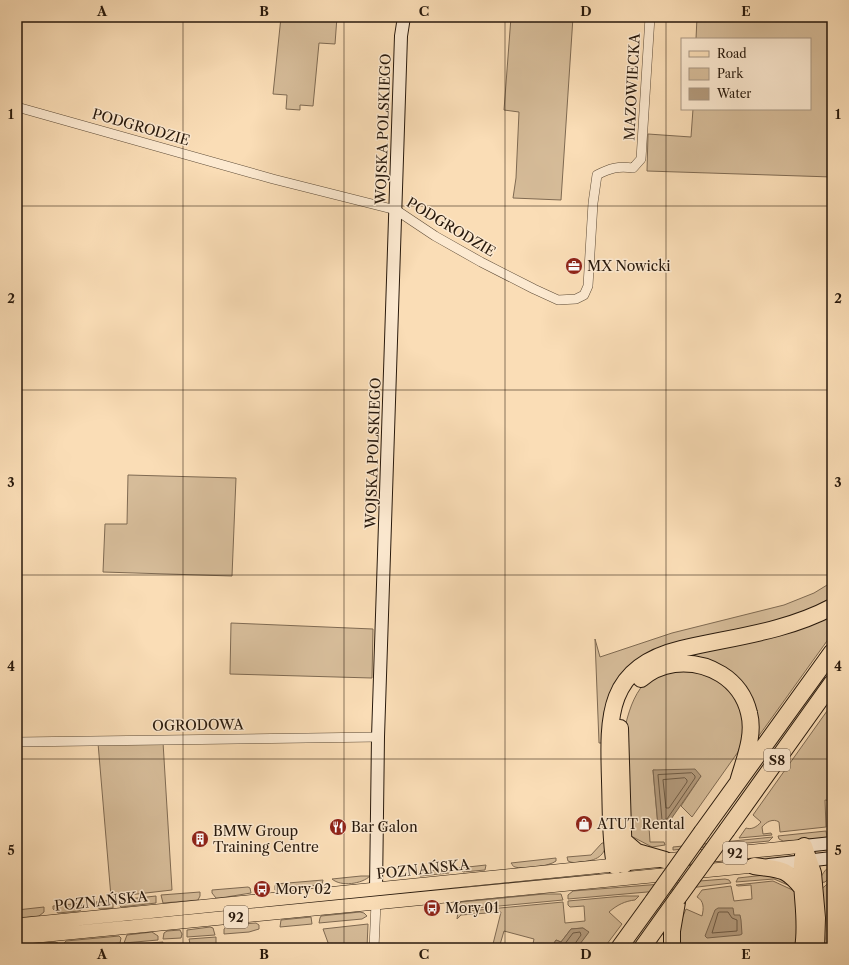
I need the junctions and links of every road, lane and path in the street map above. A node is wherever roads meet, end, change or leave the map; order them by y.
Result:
1 (404, 17) edge
2 (650, 17) edge
3 (17, 107) edge
4 (641, 159) joint
5 (396, 210) junction
6 (832, 607) edge
7 (832, 652) edge
8 (832, 683) edge
9 (378, 737) junction
10 (17, 742) edge
11 (738, 782) junction
12 (623, 840) junction
13 (832, 843) edge
14 (805, 856) junction
15 (832, 858) edge
16 (665, 860) junction
17 (754, 866) junction
18 (620, 870) junction
19 (802, 888) junction
20 (376, 889) junction
21 (677, 899) junction
22 (376, 903) junction
23 (17, 925) edge
24 (17, 938) edge
25 (374, 948) edge
26 (619, 948) edge
27 (642, 948) edge
28 (672, 948) edge
29 (803, 948) edge
30 (816, 948) edge

1 - 5 street, WOJSKA POLSKIEGO
2 - 4 street, MAZOWIECKA
3 - 5 street, PODGRODZIE
4 - 5 street, PODGRODZIE
5 - 9 street, WOJSKA POLSKIEGO
6 - 18 highway
7 - 11 highway, S8
8 - 21 highway, S8, bridge
9 - 10 street, OGRODOWA
9 - 20 street, WOJSKA POLSKIEGO
11 - 12 highway
11 - 26 highway, S8, bridge
12 - 16 highway
12 - 18 highway
13 - 14 street, POZNAŃSKA
14 - 15 street, POZNAŃSKA
14 - 16 main road, POZNAŃSKA / 92
14 - 17 street, POZNAŃSKA
14 - 19 highway
14 - 30 highway
16 - 18 main road, POZNAŃSKA / 92
17 - 18 main road, POZNAŃSKA / 92
17 - 19 highway
18 - 20 main road, POZNAŃSKA / 92
18 - 22 main road, POZNAŃSKA / 92
19 - 29 highway
20 - 23 main road, POZNAŃSKA / 92
21 - 27 highway, S8
21 - 28 highway
22 - 24 main road, POZNAŃSKA / 92
22 - 25 street

